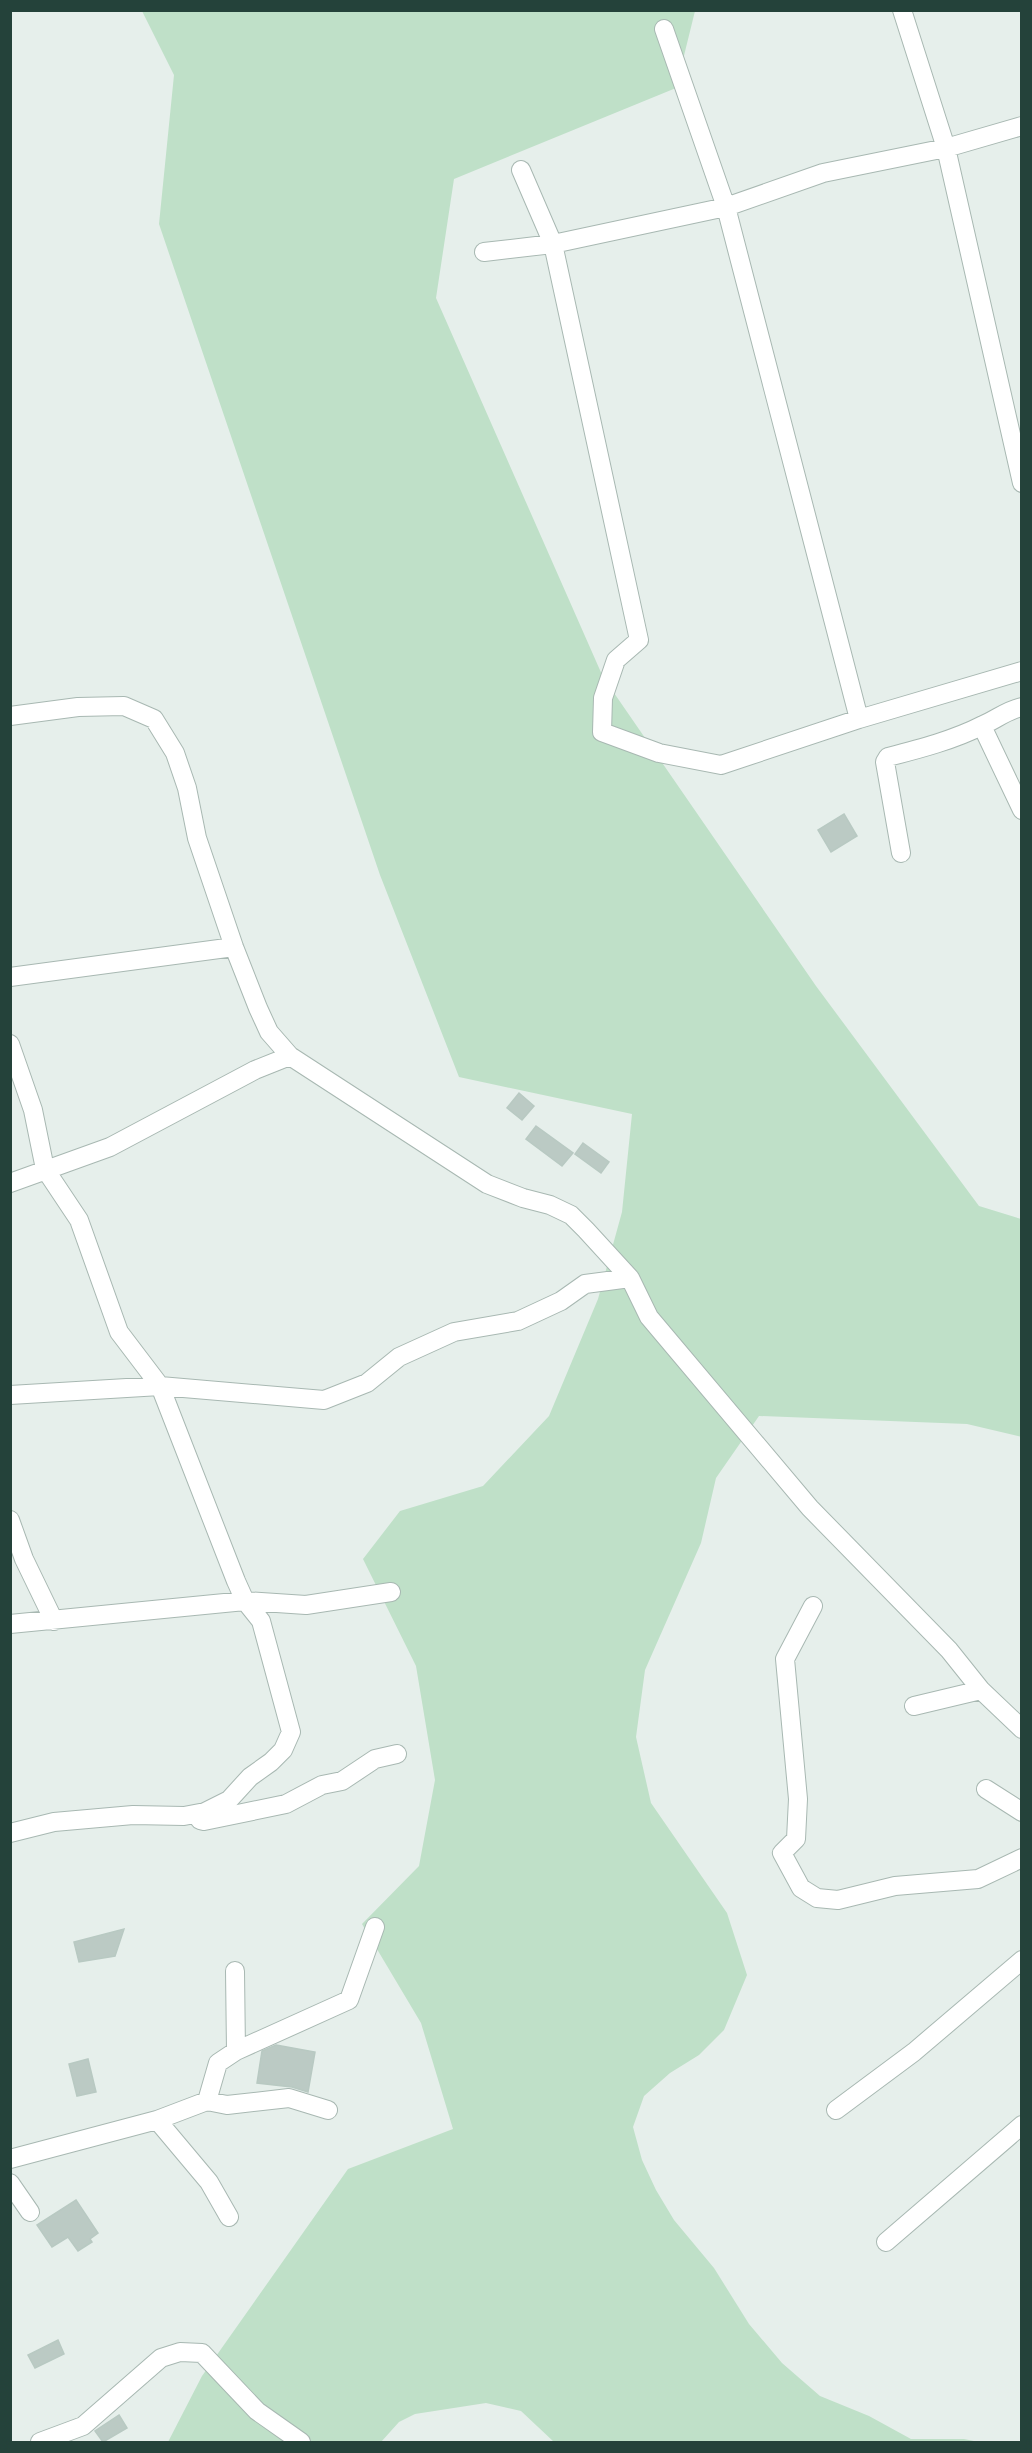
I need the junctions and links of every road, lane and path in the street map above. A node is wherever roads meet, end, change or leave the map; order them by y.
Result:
1 (902, 10) edge
2 (664, 29) dead end
3 (1022, 126) edge
4 (946, 148) junction
5 (521, 170) dead end
6 (726, 207) junction
7 (553, 244) junction
8 (484, 252) dead end
9 (1022, 483) edge
10 (1022, 671) edge
11 (1022, 691) edge
12 (1016, 708) edge
13 (10, 716) edge
14 (859, 719) junction
15 (982, 726) junction
16 (1022, 810) edge
17 (901, 853) dead end
18 (234, 947) junction
19 (10, 977) edge
20 (10, 1044) edge
21 (290, 1056) junction
22 (45, 1169) junction
23 (10, 1183) edge
24 (630, 1278) junction
25 (160, 1386) junction
26 (10, 1395) edge
27 (10, 1520) edge
28 (391, 1592) dead end
29 (245, 1601) junction
30 (813, 1606) dead end
31 (54, 1621) junction
32 (10, 1624) edge
33 (981, 1690) junction
34 (914, 1706) dead end
35 (1022, 1730) edge
36 (397, 1754) dead end
37 (986, 1789) dead end
38 (1022, 1812) edge
39 (184, 1816) junction
40 (10, 1833) edge
41 (1022, 1858) edge
42 (375, 1927) dead end
43 (1022, 1960) edge
44 (235, 1971) dead end
45 (236, 2051) junction
46 (207, 2101) junction
47 (328, 2110) dead end
48 (836, 2110) dead end
49 (156, 2120) junction
50 (1022, 2125) edge
51 (10, 2159) edge
52 (10, 2183) edge
53 (30, 2211) dead end
54 (229, 2217) dead end
55 (886, 2242) dead end
56 (40, 2442) edge
57 (302, 2442) edge

1 - 4 street
2 - 6 street
3 - 4 street
4 - 6 street
4 - 9 street
5 - 7 street
6 - 7 street
6 - 14 street
7 - 8 street
7 - 14 street
10 - 14 street
11 - 12 street
12 - 15 street
13 - 18 street
15 - 16 street
15 - 17 street
18 - 19 street
18 - 21 street
20 - 22 street
21 - 22 street
21 - 24 street
22 - 23 street
22 - 25 street
24 - 25 street
24 - 33 street
25 - 26 street
25 - 29 street
27 - 31 street
28 - 29 street
29 - 31 street
29 - 39 street
30 - 41 street
31 - 32 street
33 - 34 street
33 - 35 street
36 - 39 street
37 - 38 street
39 - 40 street
42 - 45 street
43 - 48 street
44 - 45 street
45 - 46 street
46 - 47 street
46 - 49 street
49 - 51 street
49 - 54 street
50 - 55 street
52 - 53 street
56 - 57 street

